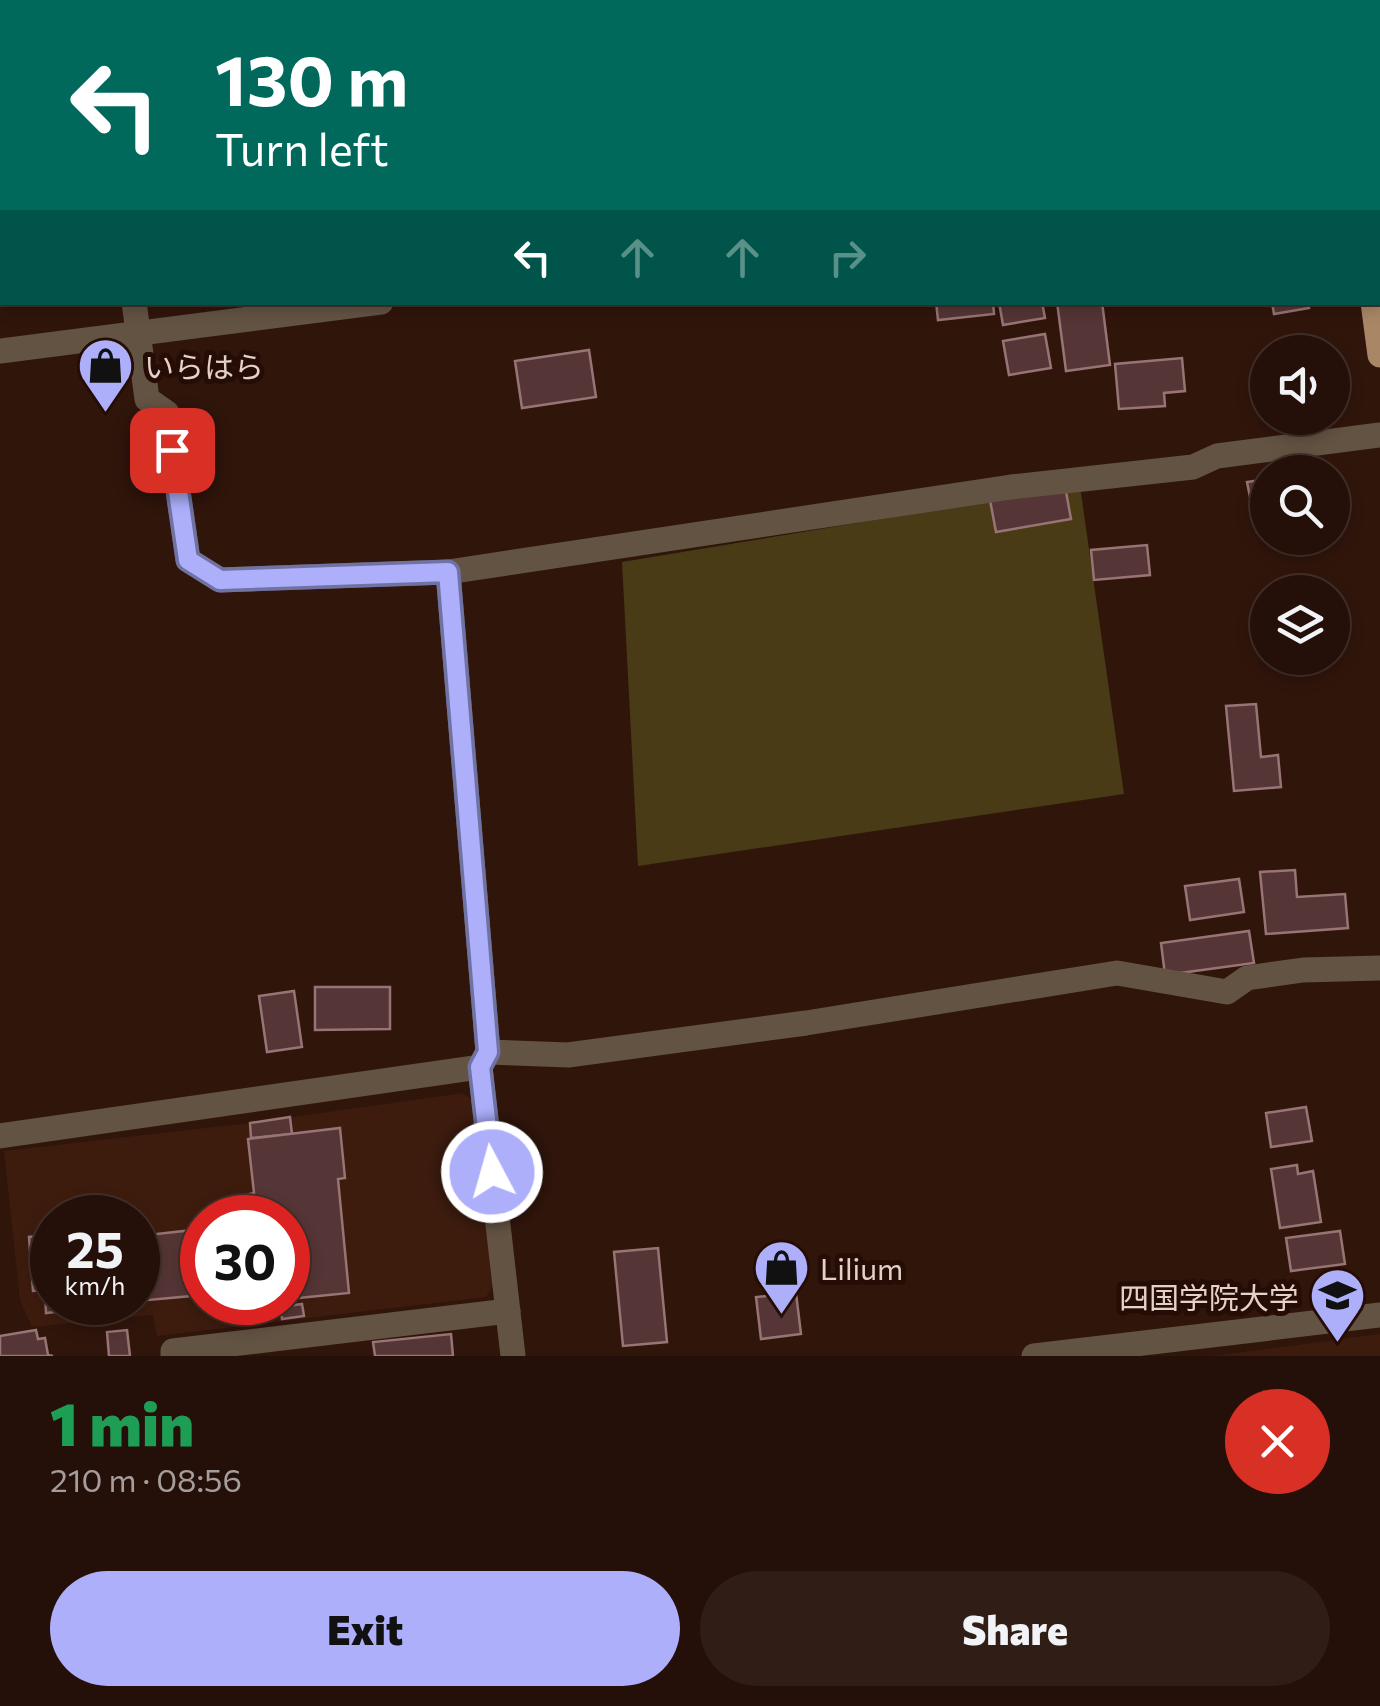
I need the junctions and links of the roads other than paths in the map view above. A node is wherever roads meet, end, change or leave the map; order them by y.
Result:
1 (134, 305) edge
2 (358, 305) edge
3 (1373, 305) edge
4 (138, 334) junction
5 (0, 351) edge
6 (1380, 355) edge
7 (1380, 436) edge
8 (448, 572) junction
9 (1380, 968) edge
10 (484, 1060) junction
11 (0, 1136) edge
12 (508, 1311) junction
13 (1380, 1315) edge
14 (1048, 1355) edge
15 (173, 1356) edge
16 (513, 1356) edge

1 - 4 street
2 - 4 street
3 - 6 main road
4 - 5 street
4 - 8 street
7 - 8 street
8 - 10 street
9 - 10 street
10 - 11 street
10 - 12 street
12 - 15 street
12 - 16 street
13 - 14 street

